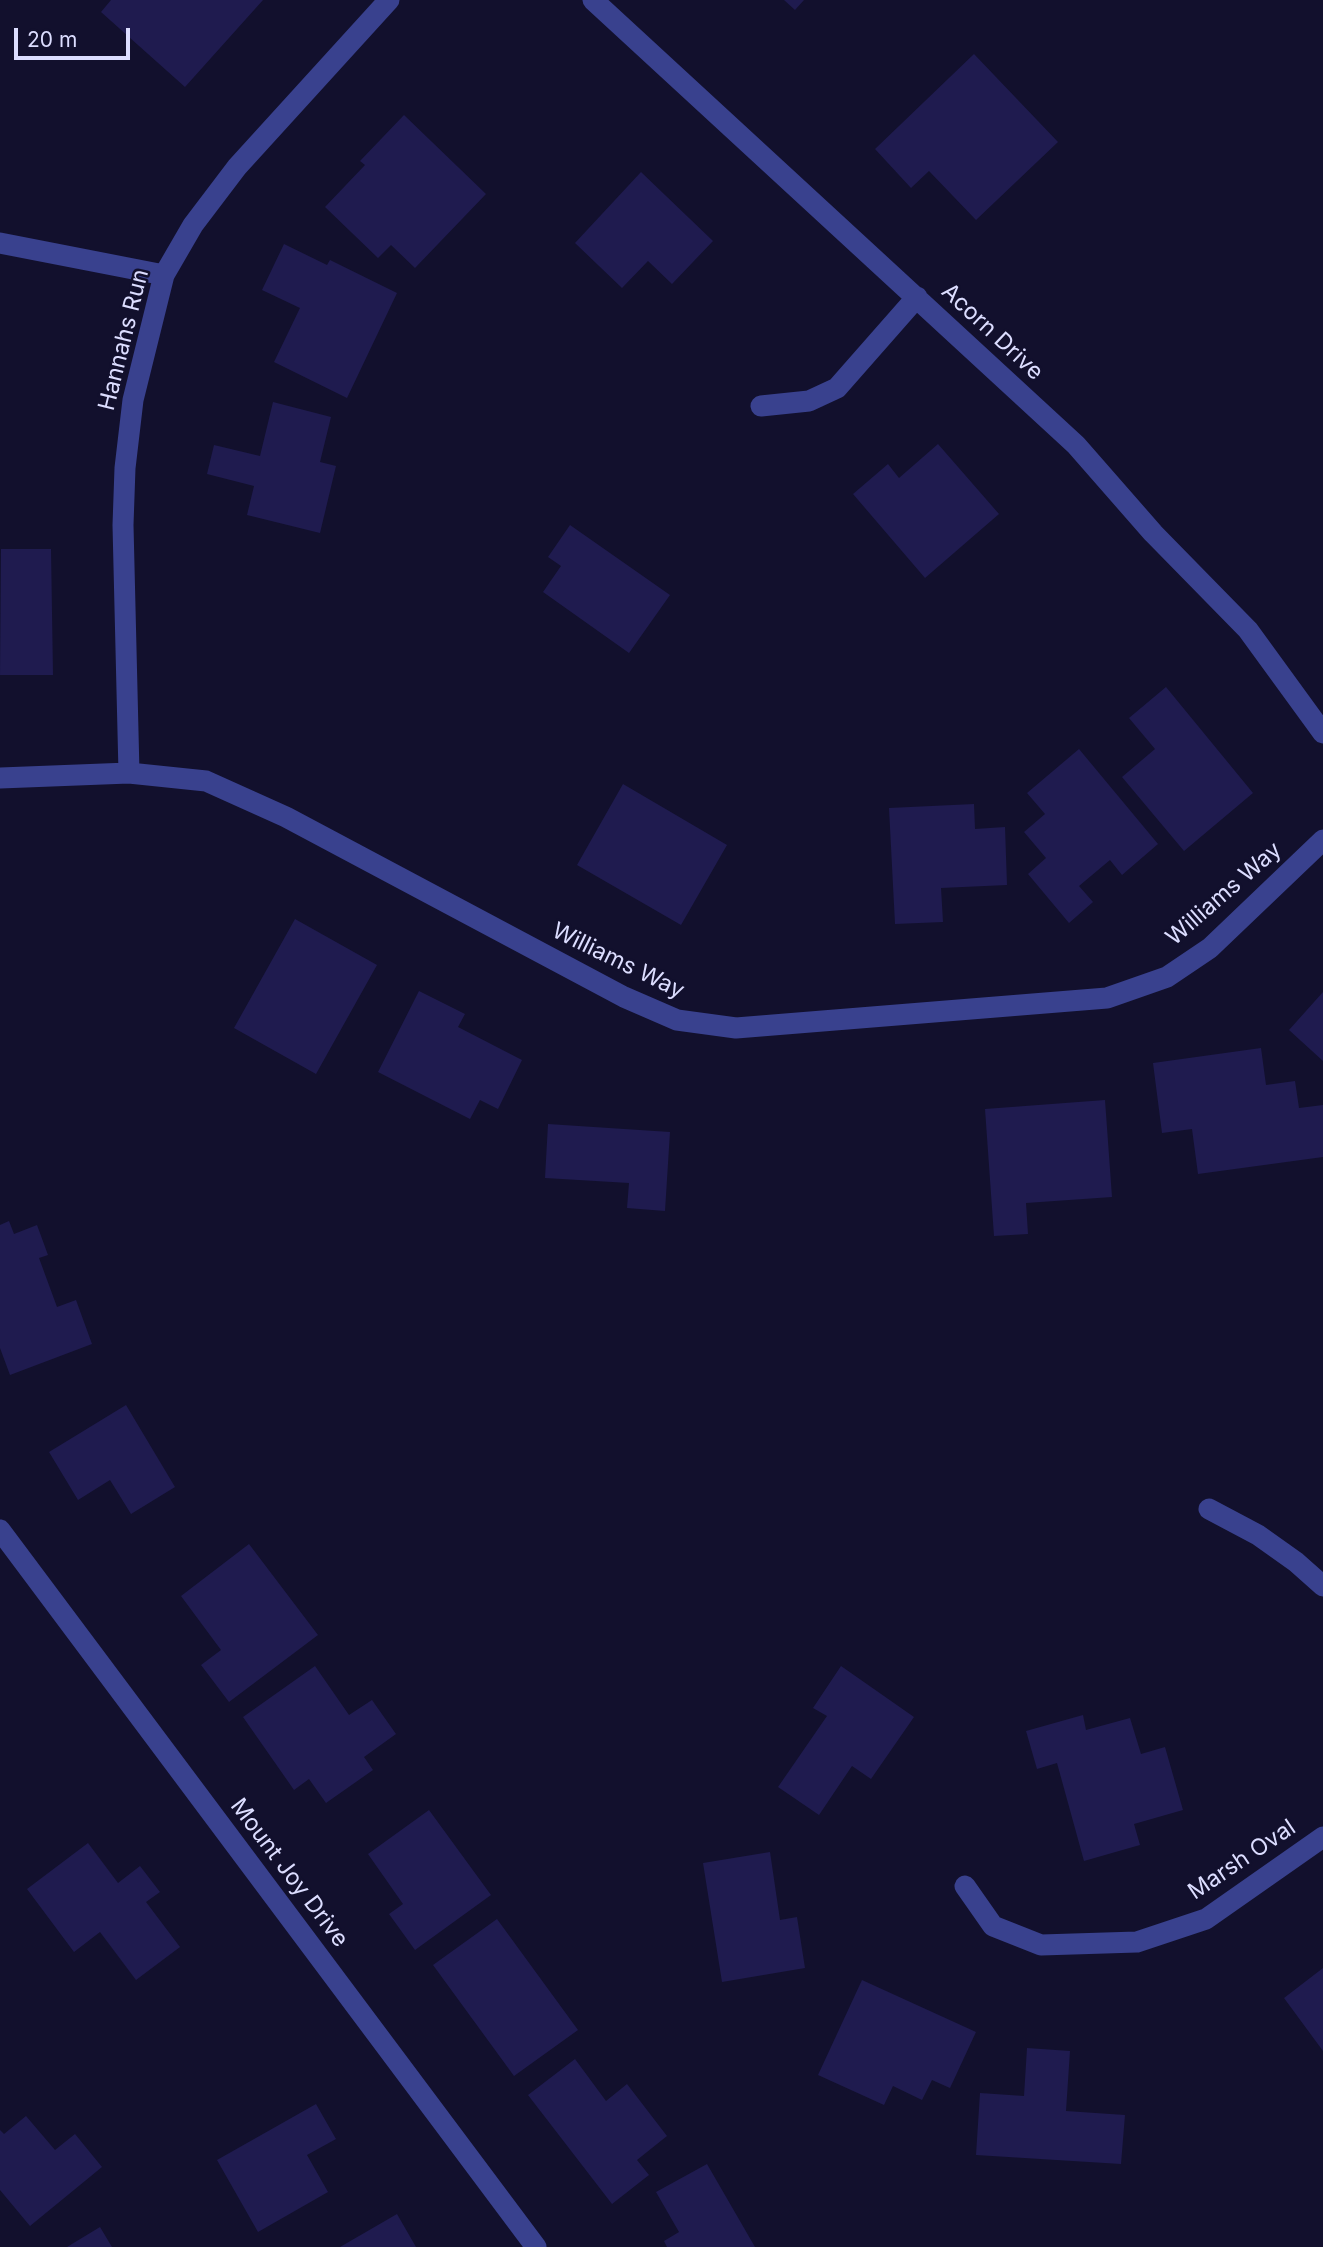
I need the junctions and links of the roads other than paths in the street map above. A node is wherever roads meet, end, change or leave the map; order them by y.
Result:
1 (389, 0) edge
2 (593, 0) edge
3 (0, 243) edge
4 (164, 275) junction
5 (917, 298) junction
6 (761, 406) dead end
7 (1323, 733) edge
8 (129, 773) junction
9 (0, 778) edge
10 (1323, 840) edge
11 (1209, 1509) dead end
12 (0, 1530) edge
13 (1323, 1587) edge
14 (1323, 1837) edge
15 (965, 1886) dead end
16 (536, 2247) edge

1 - 4 street, Hannahs Run
2 - 5 street, Acorn Drive
3 - 4 street
4 - 8 street, Hannahs Run
5 - 6 street
5 - 7 street, Acorn Drive
8 - 9 street, Williams Way
8 - 10 street, Williams Way
11 - 13 street
12 - 16 street, Mount Joy Drive
14 - 15 street, Marsh Oval

